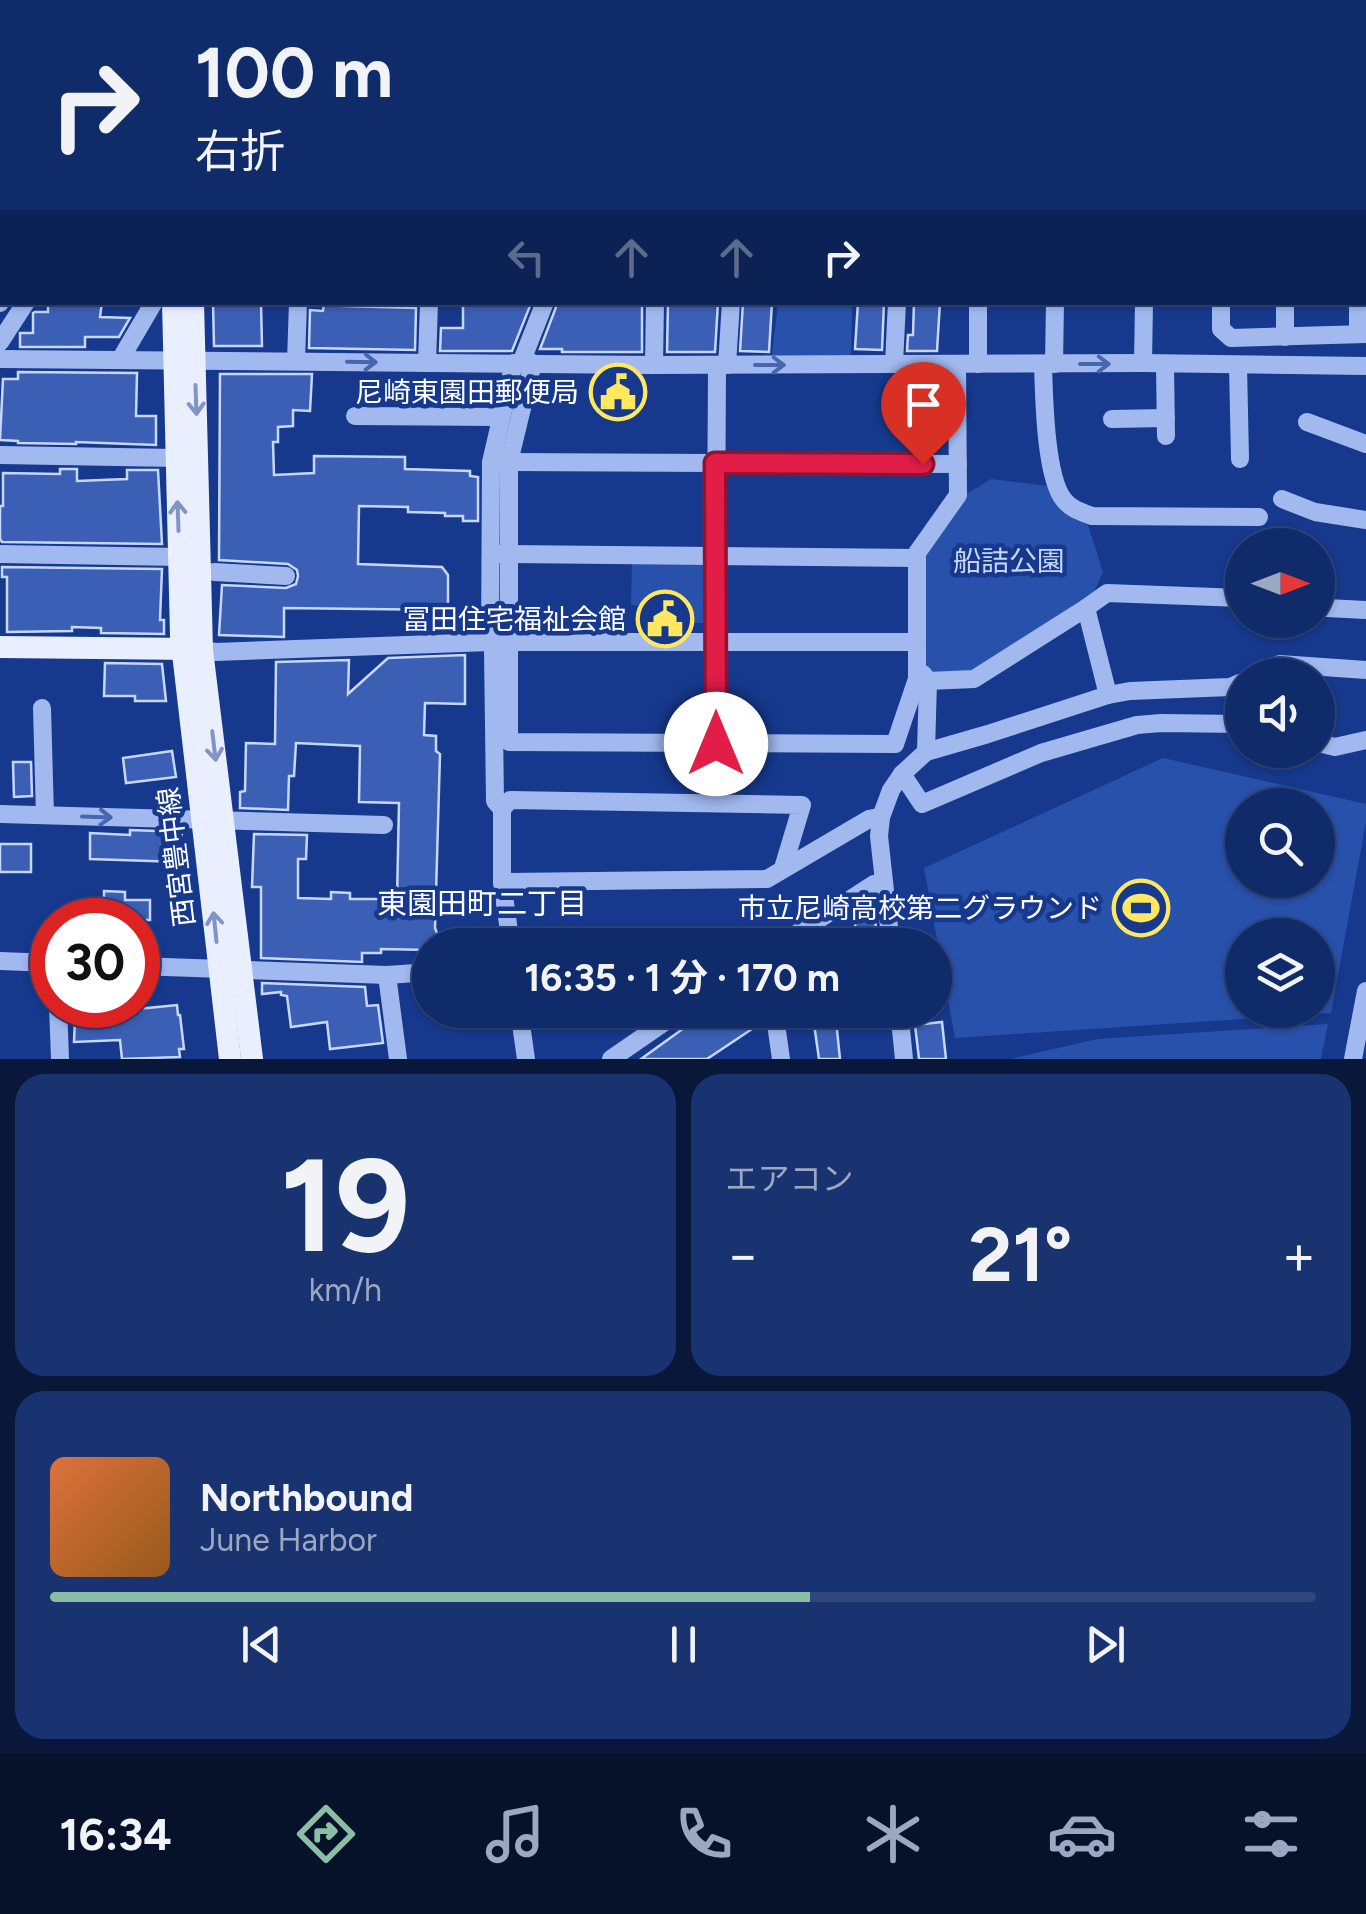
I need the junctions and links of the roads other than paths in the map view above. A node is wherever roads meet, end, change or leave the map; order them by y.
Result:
1 (24, 305) edge
2 (152, 305) edge
3 (174, 305) edge
4 (193, 305) edge
5 (298, 305) edge
6 (429, 305) edge
7 (544, 305) edge
8 (655, 305) edge
9 (731, 305) edge
10 (896, 305) edge
11 (978, 305) edge
12 (1055, 305) edge
13 (1144, 305) edge
14 (1221, 305) edge
15 (1284, 305) edge
16 (1358, 305) edge
17 (1362, 334) edge
18 (1284, 337) junction
19 (0, 342) edge
20 (0, 359) edge
21 (120, 360) junction
22 (184, 360) junction
23 (296, 360) junction
24 (427, 363) junction
25 (523, 363) junction
26 (894, 364) junction
27 (958, 364) junction
28 (978, 364) junction
29 (1048, 364) junction
30 (1143, 364) junction
31 (1165, 364) junction
32 (654, 365) junction
33 (722, 365) junction
34 (1238, 365) junction
35 (1366, 366) edge
36 (355, 416) dead end
37 (500, 416) junction
38 (1112, 418) dead end
39 (1307, 422) dead end
40 (1366, 444) edge
41 (0, 455) edge
42 (176, 458) junction
43 (1240, 458) dead end
44 (500, 462) junction
45 (715, 463) junction
46 (958, 464) junction
47 (1282, 499) dead end
48 (1258, 517) dead end
49 (1366, 520) edge
50 (509, 553) junction
51 (0, 554) edge
52 (489, 554) junction
53 (716, 556) junction
54 (179, 557) junction
55 (917, 558) junction
56 (214, 572) dead end
57 (286, 576) dead end
58 (1225, 597) edge
59 (1086, 608) junction
60 (1335, 608) edge
61 (1366, 610) edge
62 (499, 642) junction
63 (918, 642) junction
64 (715, 643) junction
65 (0, 647) edge
66 (192, 649) junction
67 (1335, 668) edge
68 (1366, 670) edge
69 (923, 674) junction
70 (1225, 687) edge
71 (1108, 694) junction
72 (42, 708) dead end
73 (1225, 724) edge
74 (1366, 740) edge
75 (502, 742) junction
76 (716, 744) junction
77 (1335, 747) edge
78 (926, 752) junction
79 (902, 774) junction
80 (502, 808) junction
81 (0, 814) edge
82 (45, 815) junction
83 (880, 817) junction
84 (213, 821) junction
85 (384, 825) dead end
86 (783, 868) junction
87 (502, 882) junction
88 (884, 883) junction
89 (509, 928) edge
90 (805, 928) edge
91 (889, 928) edge
92 (0, 961) edge
93 (30, 962) edge
94 (160, 967) edge
95 (230, 970) junction
96 (412, 973) edge
97 (387, 975) junction
98 (1366, 991) edge
99 (59, 1028) edge
100 (522, 1028) edge
101 (656, 1028) edge
102 (777, 1028) edge
103 (900, 1028) edge
104 (60, 1059) edge
105 (230, 1059) edge
106 (252, 1059) edge
107 (398, 1059) edge
108 (526, 1059) edge
109 (610, 1059) edge
110 (782, 1059) edge
111 (904, 1059) edge
112 (1354, 1059) edge

1 - 19 street
2 - 21 street
3 - 22 main road, 西宮豊中線
4 - 22 main road, 西宮豊中線
5 - 23 street
6 - 24 street
7 - 25 street
8 - 32 street
9 - 33 street
10 - 26 street
11 - 28 street
12 - 29 street
13 - 30 street
14 - 18 street
15 - 18 street
16 - 17 street
17 - 18 street
20 - 21 street
21 - 22 street
22 - 23 street
22 - 42 main road, 西宮豊中線
22 -> 66 main road, 西宮豊中線
23 -> 24 street
24 - 25 street
25 - 32 street
25 - 37 street
25 - 44 street
26 - 27 street
33 -> 26 street
27 - 28 street
27 - 46 street
28 - 29 street
29 -> 30 street
29 - 48 street
30 - 31 street
31 - 34 street
31 - 38 street
32 - 33 street
33 - 45 street
34 - 35 street
34 - 43 street
36 - 37 street
37 - 44 street
39 - 40 street
41 - 42 street
54 -> 42 main road, 西宮豊中線
44 - 45 street
44 - 50 street
44 - 52 street
45 - 46 street
45 - 53 street
46 - 55 street
47 - 49 street
50 - 52 street
50 - 53 street
50 - 62 street
51 - 54 street
52 - 62 street
53 - 55 street
53 - 64 street
54 - 66 main road, 西宮豊中線
55 - 63 street
56 - 57 street
58 - 59 street
59 - 69 street
59 - 71 street
60 - 61 street
62 - 64 street
62 - 66 street
62 - 75 street
63 - 64 street
63 - 69 street
64 - 76 street
65 - 66 main road
66 - 84 main road, 西宮豊中線
67 - 68 street
69 - 76 street
69 - 78 street
70 - 71 street
71 - 78 street
72 - 82 street
73 - 79 street
74 - 77 street
75 - 76 street
75 - 80 street
78 - 79 street
79 - 83 street
80 - 86 street
80 - 87 street
81 - 82 street
82 -> 84 street
83 - 86 street
83 - 88 street
84 - 85 street
84 - 95 main road, 西宮豊中線
86 - 87 street
87 - 89 street
88 - 90 street
88 - 91 street
92 - 93 street
94 - 95 street
95 - 97 street
95 - 105 main road, 西宮豊中線
95 - 106 main road, 西宮豊中線
96 - 97 street
97 - 107 street
98 - 112 street
99 - 104 street
100 - 108 street
101 - 109 street
102 - 110 street
103 - 111 street

